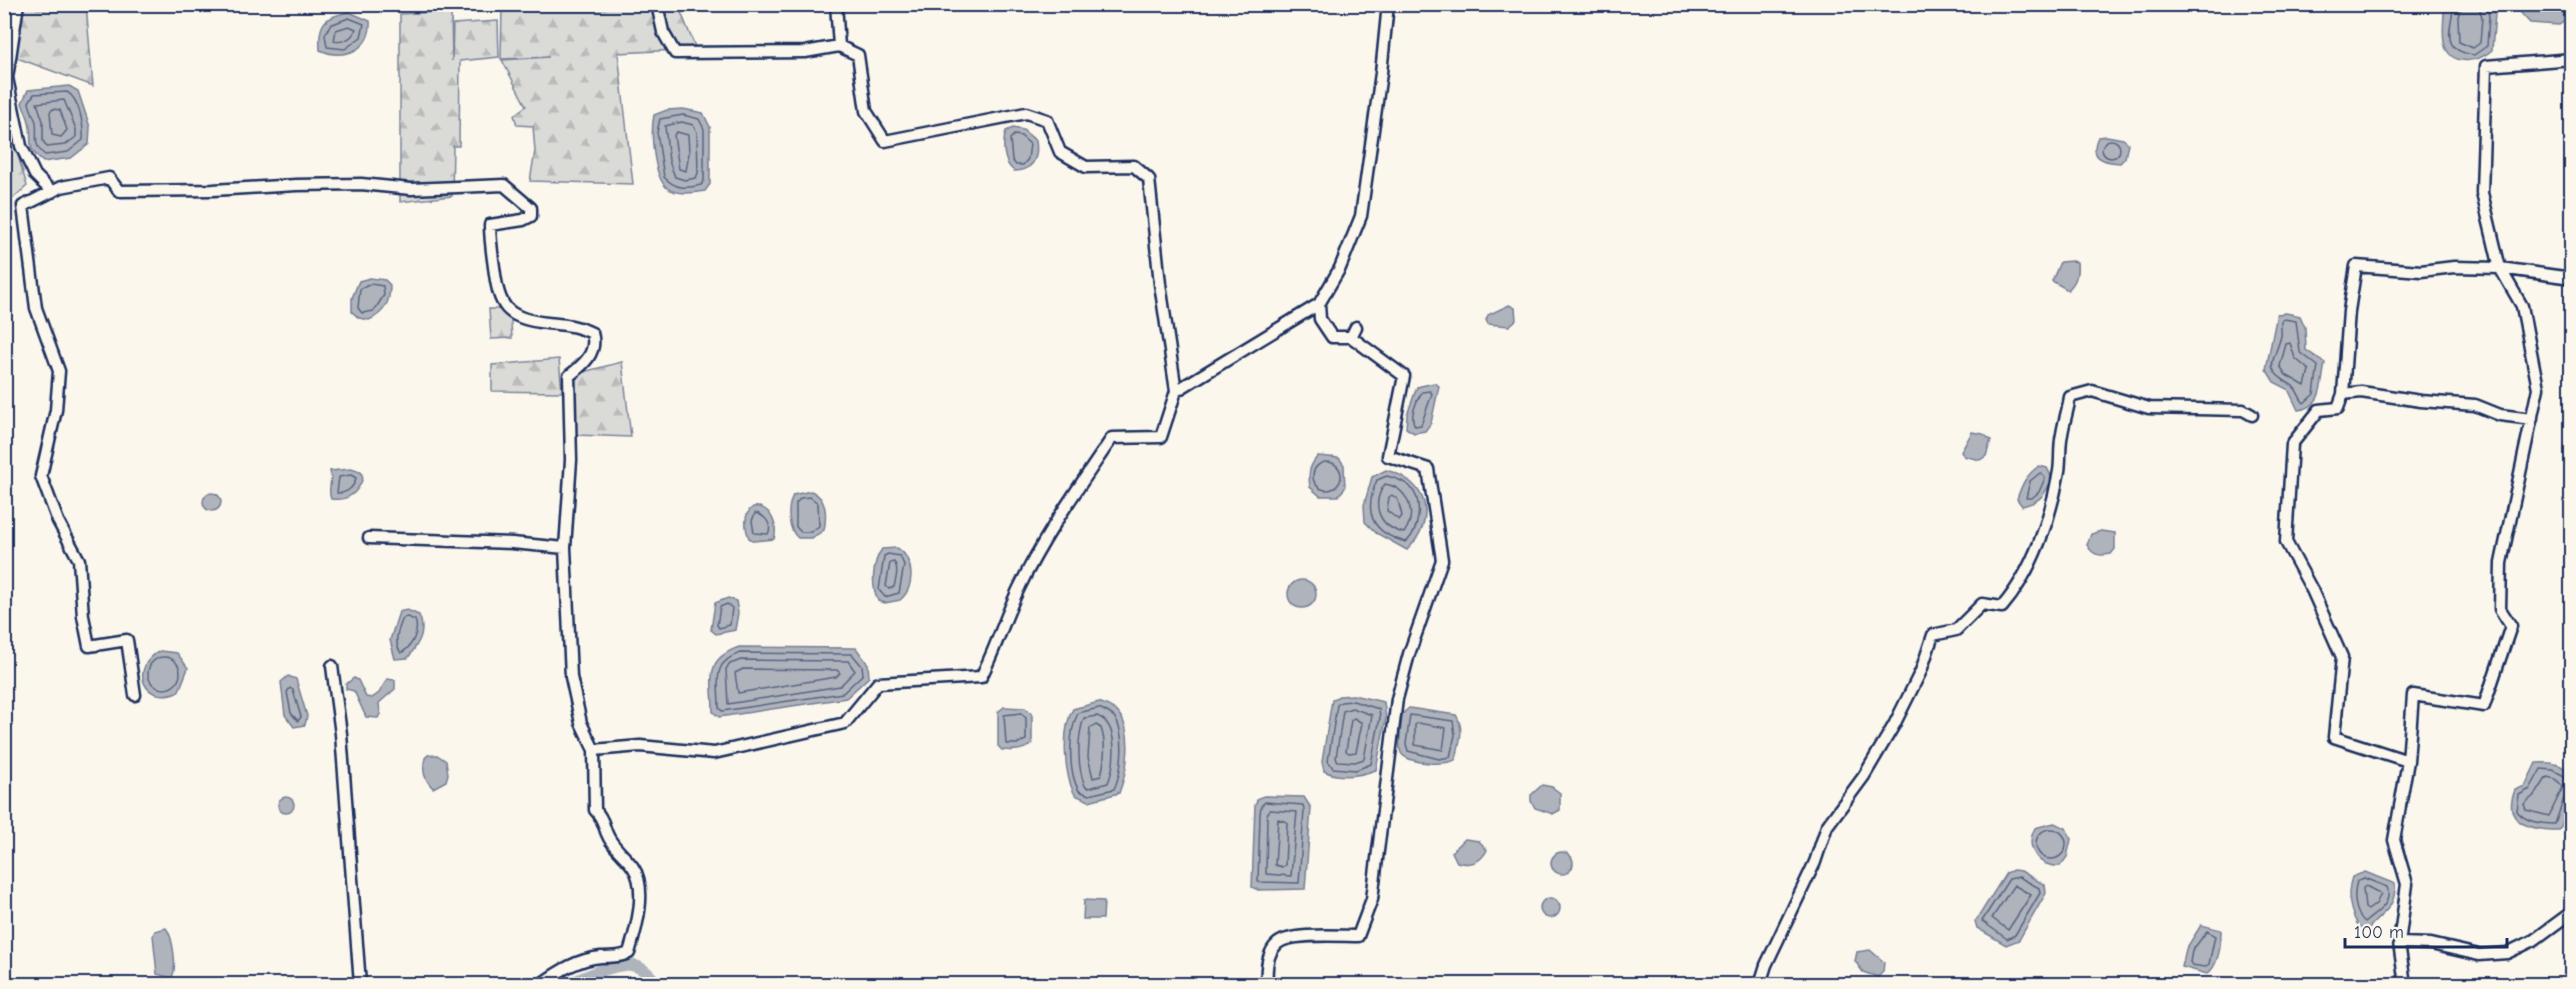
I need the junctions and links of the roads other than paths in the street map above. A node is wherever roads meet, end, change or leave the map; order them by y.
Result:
1 (18, 4) edge
2 (657, 4) edge
3 (836, 4) edge
4 (1388, 4) edge
5 (839, 46) junction
6 (2571, 59) edge
7 (9, 95) edge
8 (52, 192) junction
9 (2500, 268) junction
10 (2571, 278) edge
11 (1319, 304) junction
12 (1176, 391) junction
13 (2343, 394) junction
14 (2253, 415) dead end
15 (2532, 419) junction
16 (369, 537) dead end
17 (565, 548) junction
18 (332, 666) dead end
19 (135, 695) dead end
20 (594, 750) junction
21 (2408, 761) junction
22 (2571, 912) edge
23 (2399, 943) junction
24 (360, 984) edge
25 (541, 984) edge
26 (1267, 984) edge
27 (1760, 984) edge
28 (2405, 984) edge

1 - 7 street
2 - 5 street
3 - 5 street
4 - 11 street
5 - 12 street
6 - 9 street
7 - 8 street
8 - 17 street
8 - 19 street
9 - 10 street
9 - 13 street
9 - 15 street
11 - 12 street
11 - 26 street
12 - 20 street
13 - 15 street
13 - 21 street
14 - 27 street
15 - 21 street
16 - 17 street
17 - 20 street
18 - 24 street
20 - 25 street
21 - 23 street
22 - 23 street
23 - 28 street

